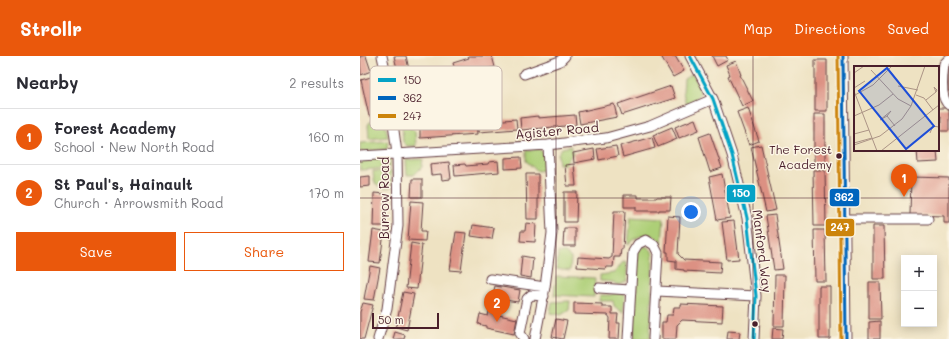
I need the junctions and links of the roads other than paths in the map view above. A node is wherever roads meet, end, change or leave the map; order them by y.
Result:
1 (382, 56) edge
2 (565, 56) edge
3 (690, 56) edge
4 (843, 56) edge
5 (949, 59) edge
6 (384, 66) edge
7 (524, 74) dead end
8 (713, 99) junction
9 (949, 105) edge
10 (394, 130) edge
11 (548, 145) junction
12 (397, 153) junction
13 (360, 156) edge
14 (846, 218) junction
15 (928, 219) dead end
16 (490, 279) dead end
17 (599, 288) dead end
18 (630, 290) junction
19 (657, 291) junction
20 (544, 292) junction
21 (756, 296) junction
22 (378, 339) edge
23 (524, 339) edge
24 (535, 339) edge
25 (628, 339) edge
26 (653, 339) edge
27 (754, 339) edge
28 (846, 339) edge

1 - 6 street, Burrow Road
2 - 7 street
3 - 8 street, Manford Way
4 - 14 street
5 - 9 street
8 - 11 street, Agister Road
8 - 21 street, Manford Way
10 - 12 street, Burrow Road
11 - 12 street, Agister Road
11 - 20 street
12 - 13 street, Agister Road
12 - 22 street, Burrow Road
14 - 15 street
14 - 28 street
16 - 20 street
17 - 18 street
18 - 19 street
18 - 25 street
19 - 21 street
19 - 26 street
20 - 23 street
20 - 24 street
21 - 27 street, Manford Way

